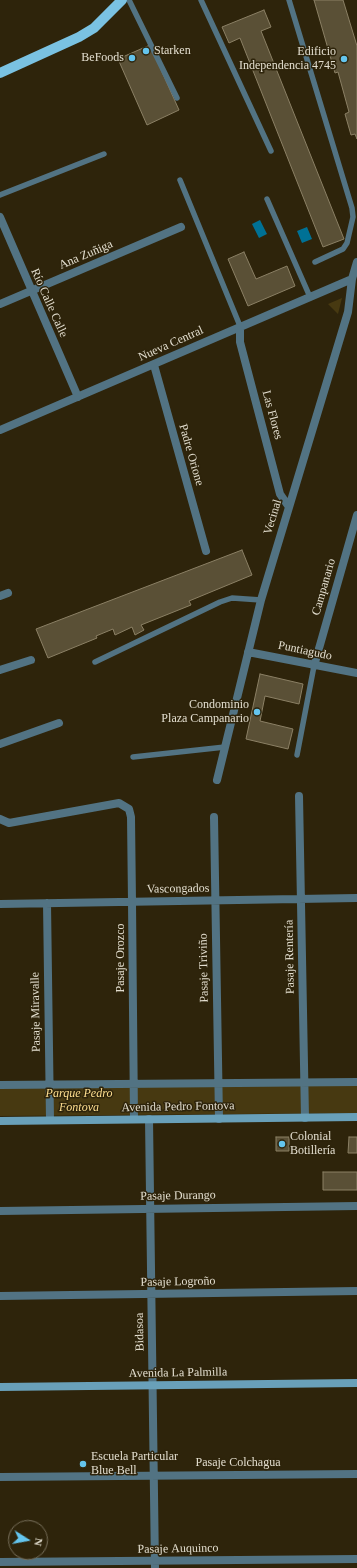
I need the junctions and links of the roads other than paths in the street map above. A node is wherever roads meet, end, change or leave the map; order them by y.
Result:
1 (122, 0) edge
2 (129, 0) edge
3 (201, 0) edge
4 (289, 0) edge
5 (0, 73) edge
6 (177, 98) dead end
7 (270, 150) dead end
8 (104, 154) dead end
9 (180, 180) dead end
10 (0, 195) edge
11 (267, 199) dead end
12 (0, 217) edge
13 (181, 227) dead end
14 (315, 262) dead end
15 (357, 262) edge
16 (352, 279) junction
17 (31, 291) junction
18 (310, 297) junction
19 (0, 304) edge
20 (240, 326) junction
21 (154, 365) junction
22 (78, 397) junction
23 (0, 430) edge
24 (289, 507) junction
25 (357, 515) edge
26 (206, 551) dead end
27 (8, 593) dead end
28 (0, 596) edge
29 (261, 600) junction
30 (248, 652) junction
31 (31, 660) dead end
32 (95, 662) dead end
33 (314, 666) junction
34 (0, 670) edge
35 (357, 673) edge
36 (59, 723) dead end
37 (0, 744) edge
38 (225, 747) junction
39 (297, 754) dead end
40 (133, 758) dead end
41 (216, 780) dead end
42 (299, 796) dead end
43 (214, 817) dead end
44 (0, 819) edge
45 (357, 898) edge
46 (301, 899) junction
47 (215, 900) junction
48 (132, 902) junction
49 (47, 903) junction
50 (0, 904) edge
51 (357, 1082) edge
52 (304, 1083) junction
53 (134, 1084) junction
54 (218, 1084) junction
55 (0, 1085) edge
56 (49, 1085) junction
57 (357, 1117) edge
58 (305, 1118) junction
59 (149, 1119) junction
60 (219, 1119) junction
61 (50, 1120) junction
62 (134, 1120) junction
63 (0, 1121) edge
64 (357, 1206) edge
65 (150, 1209) junction
66 (0, 1211) edge
67 (357, 1291) edge
68 (151, 1294) junction
69 (0, 1296) edge
70 (357, 1383) edge
71 (153, 1386) junction
72 (0, 1387) edge
73 (357, 1474) edge
74 (154, 1476) junction
75 (0, 1477) edge
76 (357, 1559) edge
77 (0, 1562) edge
78 (155, 1564) edge

1 - 5 main road
2 - 6 lane
3 - 7 lane
4 - 14 lane
8 - 10 lane
9 - 20 lane
11 - 18 lane
12 - 17 street, Río Calle Calle
13 - 17 street, Ana Zuñiga
15 - 16 street, Vecinal
16 - 18 street, Nueva Central
16 - 24 street, Vecinal
17 - 19 street, Ana Zuñiga
17 - 22 street, Río Calle Calle
18 - 20 street, Nueva Central
20 - 21 street, Nueva Central
20 - 24 street, Las Flores
21 - 22 street, Nueva Central
21 - 26 street, Padre Orione
22 - 23 street, Nueva Central
24 - 29 street, Vecinal
25 - 33 street, Campanario
27 - 28 street
29 - 30 street, Vecinal
29 - 32 lane
30 - 33 street, Puntiagudo
30 - 38 street, Vecinal
31 - 34 street
33 - 35 street, Puntiagudo
33 - 39 lane
36 - 37 street
38 - 40 lane
38 - 41 street, Vecinal
42 - 46 street, Pasaje Rentería
43 - 47 street, Pasaje Triviño
44 - 48 street, Pasaje Orozco
45 - 46 street, Vascongados
46 - 47 street, Vascongados
46 - 52 street, Pasaje Rentería
47 - 48 street, Vascongados
47 - 54 street, Pasaje Triviño
48 - 49 street, Vascongados
48 - 53 street, Pasaje Orozco
49 - 50 street, Vascongados
49 - 56 street, Pasaje Miravalle
51 - 52 street, Avenida Pedro Fontova
52 - 54 street, Avenida Pedro Fontova
52 - 58 street, Pasaje Rentería
53 - 54 street, Avenida Pedro Fontova
53 - 56 street, Avenida Pedro Fontova
53 - 62 street, Pasaje Orozco
54 - 60 street, Pasaje Triviño
55 - 56 street, Avenida Pedro Fontova
56 - 61 street, Pasaje Miravalle
57 - 58 main road, Avenida Pedro Fontova
58 - 60 main road, Avenida Pedro Fontova
59 - 60 main road, Avenida Pedro Fontova
59 - 62 main road, Avenida Pedro Fontova
59 - 65 street, Bidasoa
61 - 62 main road, Avenida Pedro Fontova
61 - 63 main road, Avenida Pedro Fontova
64 - 65 street, Pasaje Durango
65 - 66 street, Pasaje Durango
65 - 68 street, Bidasoa
67 - 68 street, Pasaje Logroño
68 - 69 street, Pasaje Logroño
68 - 71 street, Bidasoa
70 - 71 main road, Avenida La Palmilla
71 - 72 main road, Avenida La Palmilla
71 - 74 street, Bidasoa
73 - 74 street, Pasaje Colchagua
74 - 75 street, Pasaje Colchagua
74 - 78 street, Bidasoa
76 - 78 street, Pasaje Auquinco
77 - 78 street, Pasaje Auquinco

